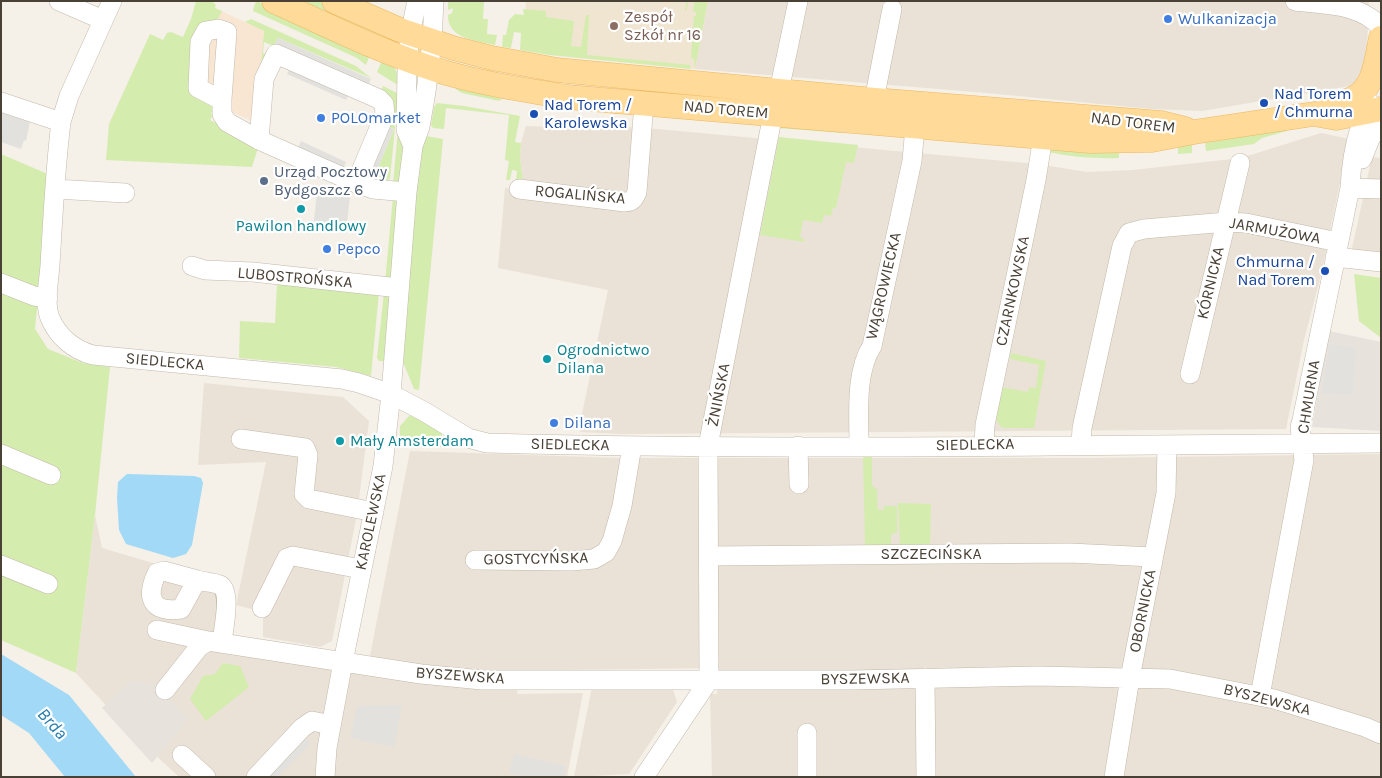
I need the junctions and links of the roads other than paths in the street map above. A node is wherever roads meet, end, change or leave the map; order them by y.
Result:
1 (59, 1) edge
2 (112, 1) edge
3 (274, 1) edge
4 (334, 1) edge
5 (417, 1) edge
6 (434, 1) edge
7 (798, 1) edge
8 (1295, 1) edge
9 (892, 9) dead end
10 (103, 20) junction
11 (1381, 28) edge
12 (410, 34) junction
13 (432, 41) junction
14 (1378, 59) edge
15 (418, 63) junction
16 (779, 91) junction
17 (222, 99) dead end
18 (874, 100) junction
19 (1, 102) edge
20 (644, 103) junction
21 (773, 114) junction
22 (1314, 114) junction
23 (1376, 114) edge
24 (61, 122) junction
25 (915, 126) junction
26 (1194, 132) junction
27 (1043, 137) junction
28 (259, 140) junction
29 (1240, 163) dead end
30 (356, 183) junction
31 (1350, 188) junction
32 (55, 189) junction
33 (519, 189) dead end
34 (1381, 189) edge
35 (407, 192) junction
36 (125, 193) dead end
37 (1227, 222) junction
38 (1337, 250) junction
39 (1381, 262) edge
40 (192, 266) dead end
41 (1, 283) edge
42 (399, 288) junction
43 (48, 298) junction
44 (1190, 374) dead end
45 (391, 394) junction
46 (241, 439) dead end
47 (1081, 444) junction
48 (1302, 444) junction
49 (1381, 444) edge
50 (984, 445) junction
51 (1167, 445) junction
52 (632, 446) junction
53 (708, 446) junction
54 (798, 446) junction
55 (859, 446) junction
56 (1, 454) edge
57 (51, 475) dead end
58 (800, 484) dead end
59 (374, 512) junction
60 (709, 556) junction
61 (1153, 557) junction
62 (475, 560) dead end
63 (1, 565) edge
64 (361, 569) junction
65 (197, 580) dead end
66 (48, 584) dead end
67 (262, 608) dead end
68 (157, 630) dead end
69 (215, 642) junction
70 (343, 662) junction
71 (925, 678) junction
72 (1130, 678) junction
73 (709, 680) junction
74 (164, 690) dead end
75 (1260, 696) junction
76 (331, 725) junction
77 (807, 733) dead end
78 (1381, 734) edge
79 (182, 755) dead end
80 (206, 777) edge
81 (256, 777) edge
82 (325, 777) edge
83 (644, 777) edge
84 (807, 777) edge
85 (926, 777) edge
86 (1114, 777) edge

1 - 10 street
2 - 10 street, SIEDLECKA
3 - 15 main road, NAD TOREM
4 - 12 main road, NAD TOREM
5 - 12 street, KAROLEWSKA
6 - 13 street, KAROLEWSKA
7 - 16 street
8 - 11 street
9 - 18 street
10 - 24 street, SIEDLECKA
12 - 13 main road, NAD TOREM
12 - 15 street, KAROLEWSKA
13 - 15 street, KAROLEWSKA
13 - 16 main road, NAD TOREM
14 - 22 main road, NAD TOREM
14 - 23 street, CHMURNA
15 - 20 main road, NAD TOREM
15 - 35 street, KAROLEWSKA
16 - 18 main road, NAD TOREM
17 - 28 street
18 - 26 main road, NAD TOREM
19 - 24 street
20 - 21 main road, NAD TOREM
20 - 33 street, ROGALIŃSKA
21 - 25 main road, NAD TOREM
21 - 53 street, ŻNIŃSKA
22 - 23 main road, NAD TOREM
22 - 26 main road, NAD TOREM
23 - 31 street, CHMURNA
24 - 32 street, SIEDLECKA
25 - 27 main road, NAD TOREM
25 - 55 street, WĄGROWIECKA
26 - 27 main road, NAD TOREM
27 - 50 street, CZARNKOWSKA
28 - 30 street
28 - 30 street
29 - 37 street, KÓRNICKA
30 - 35 street
31 - 34 street
31 - 38 street, CHMURNA
32 - 36 street
32 - 43 street, SIEDLECKA
35 - 42 street, KAROLEWSKA
37 - 38 street, JARMUŻOWA
37 - 44 street, KÓRNICKA
37 - 47 street, JARMUŻOWA
38 - 39 street, JARMUŻOWA
38 - 48 street, CHMURNA
40 - 42 street, LUBOSTROŃSKA
41 - 43 street
42 - 45 street, KAROLEWSKA
43 - 45 street, SIEDLECKA
45 - 52 street, SIEDLECKA
45 - 59 street, KAROLEWSKA
46 - 59 street
47 - 50 street, SIEDLECKA
47 - 51 street, SIEDLECKA
48 - 49 street, SIEDLECKA
48 - 51 street, SIEDLECKA
48 - 75 street, CHMURNA
50 - 55 street, SIEDLECKA
51 - 61 street, OBORNICKA
52 - 53 street, SIEDLECKA
52 - 62 street, GOSTYCYŃSKA
53 - 54 street, SIEDLECKA
53 - 60 street, ŻNIŃSKA
54 - 55 street, SIEDLECKA
54 - 58 street
56 - 57 street
59 - 64 street, KAROLEWSKA
60 - 61 street, SZCZECIŃSKA
60 - 73 street, ŻNIŃSKA
61 - 72 street, OBORNICKA
63 - 66 street
64 - 67 street
64 - 70 street, KAROLEWSKA
65 - 69 street
68 - 69 street, BYSZEWSKA
69 - 70 street, BYSZEWSKA
69 - 74 street
70 - 73 street, BYSZEWSKA
70 - 76 street, KAROLEWSKA
71 - 72 street, BYSZEWSKA
71 - 73 street, BYSZEWSKA
71 - 85 street
72 - 75 street, BYSZEWSKA
72 - 86 street, OBORNICKA
73 - 83 street
75 - 78 street, BYSZEWSKA
76 - 81 street
76 - 82 street, KAROLEWSKA
77 - 84 street
79 - 80 street

